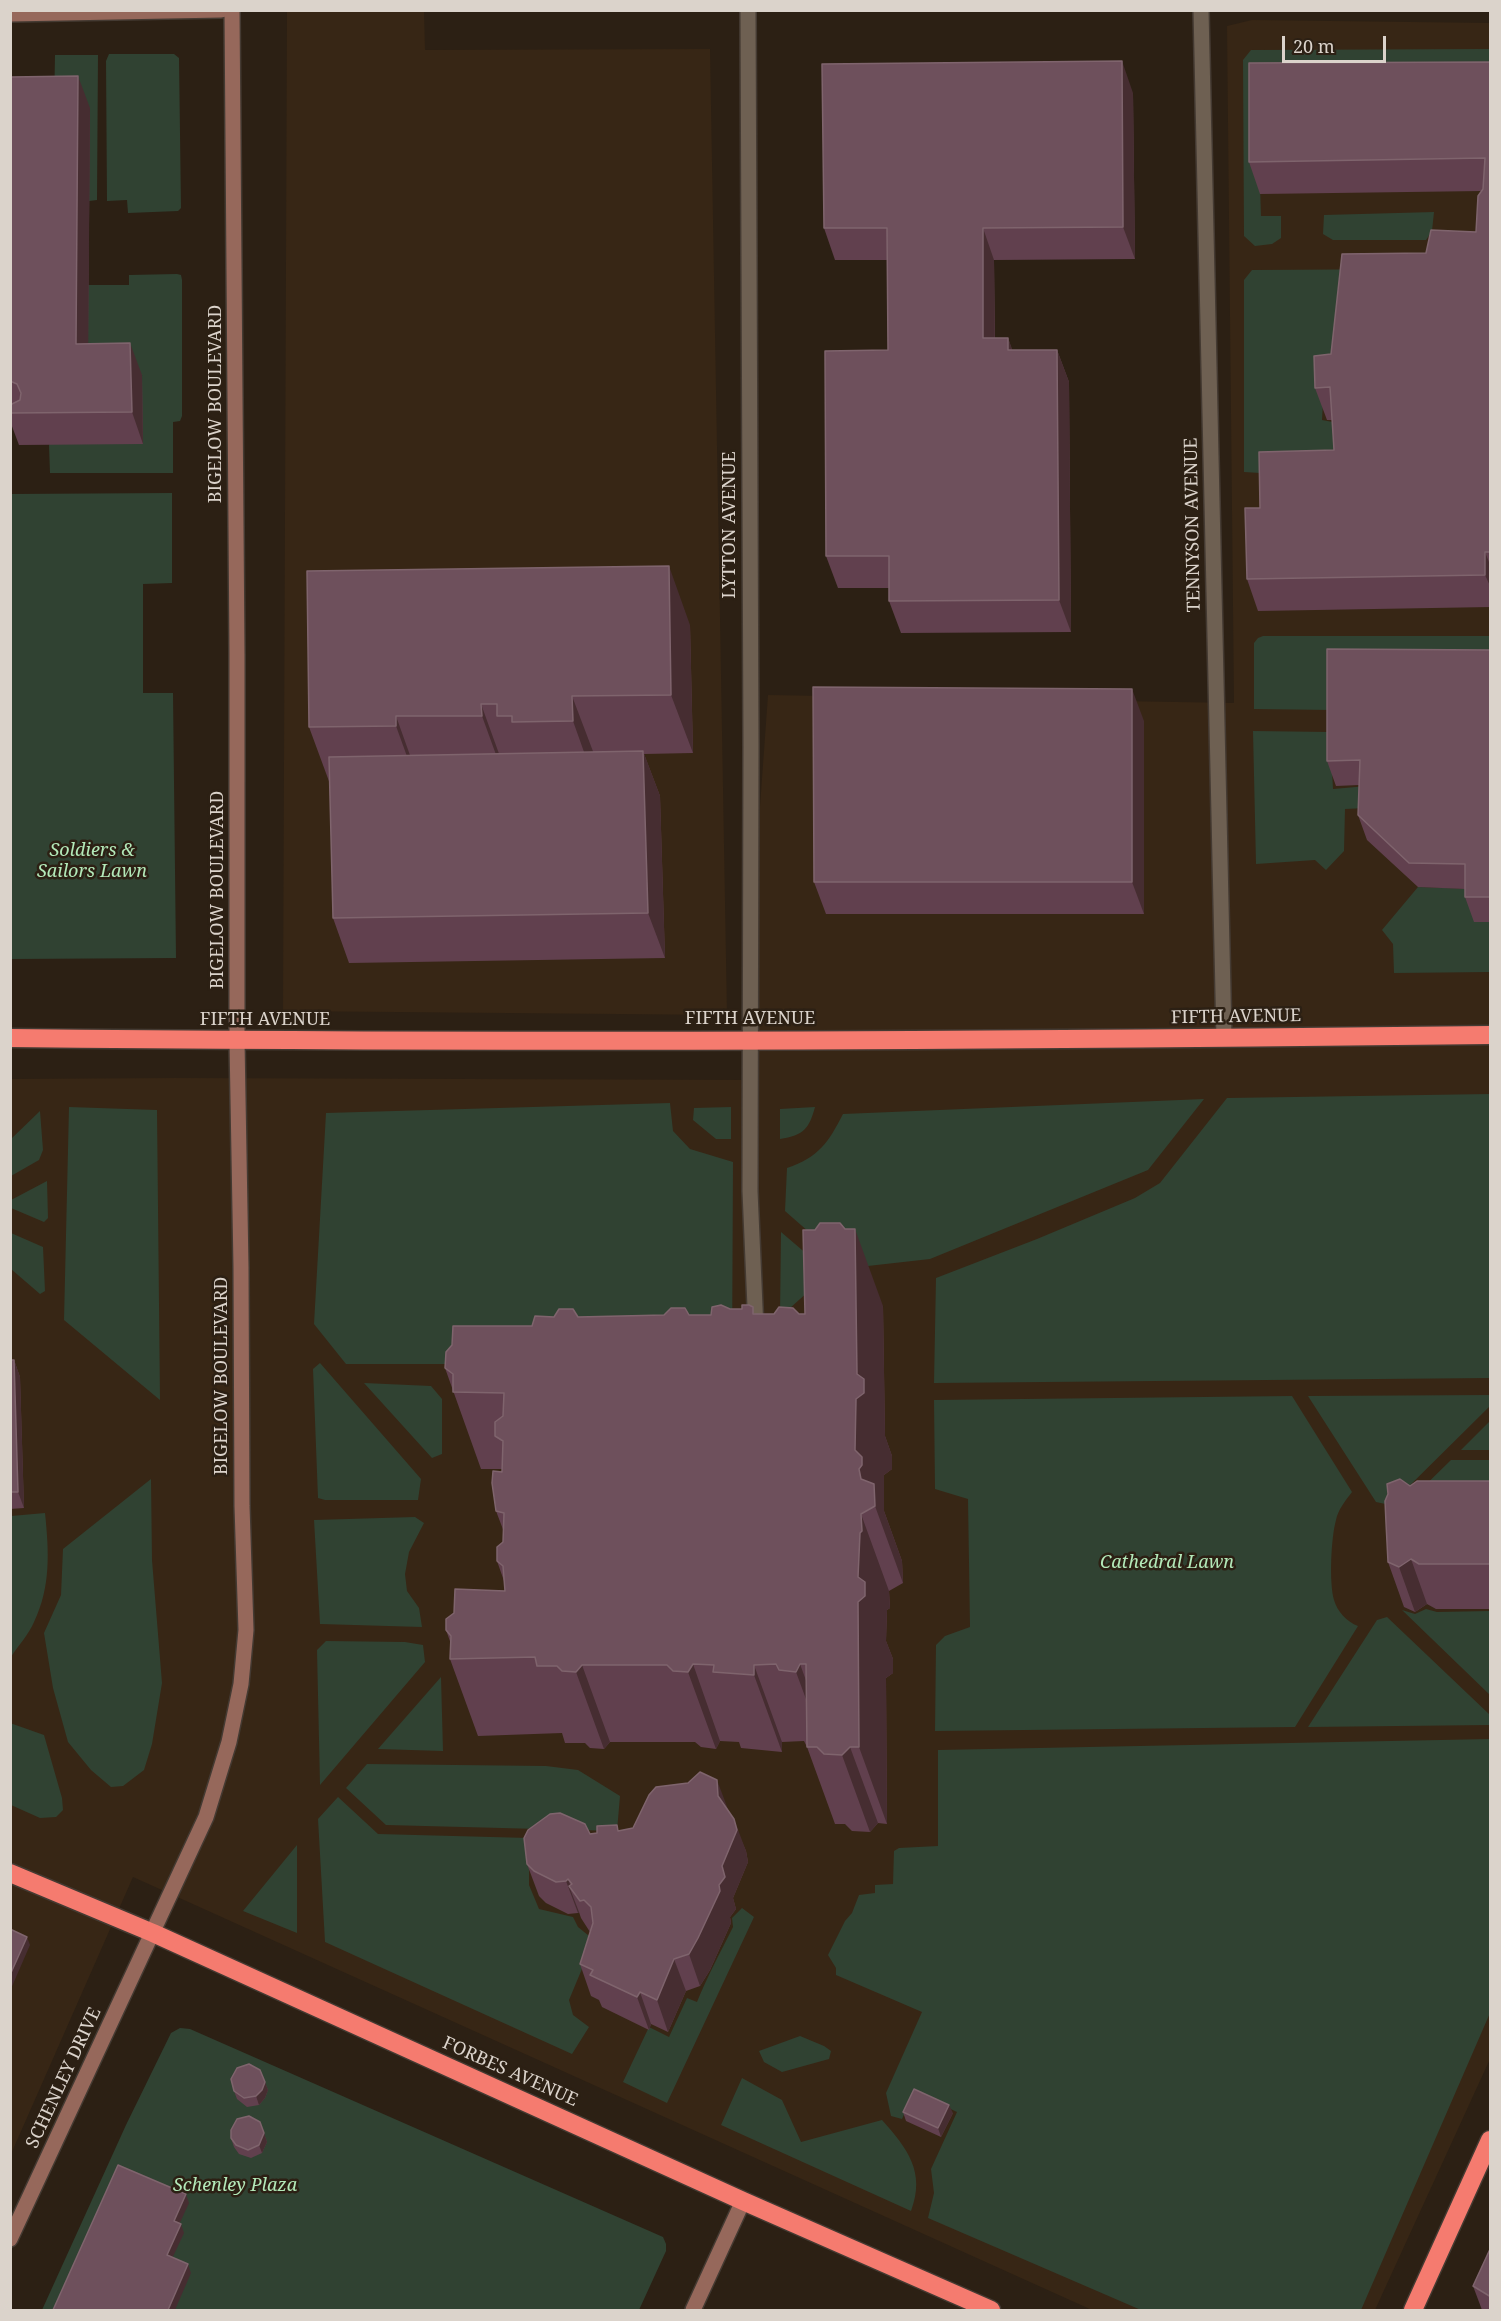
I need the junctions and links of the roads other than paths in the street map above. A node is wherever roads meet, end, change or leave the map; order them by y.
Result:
1 (221, 10) edge
2 (232, 10) edge
3 (748, 10) edge
4 (1202, 10) edge
5 (10, 14) edge
6 (1491, 1035) edge
7 (10, 1038) edge
8 (1224, 1038) junction
9 (751, 1040) junction
10 (237, 1042) junction
11 (756, 1340) edge
12 (10, 1873) edge
13 (153, 1933) junction
14 (1491, 2140) edge
15 (743, 2200) junction
16 (10, 2239) edge
17 (693, 2310) edge
18 (991, 2310) edge
19 (1413, 2310) edge

1 - 5 main road
2 - 10 main road, BIGELOW BOULEVARD
3 - 9 street, LYTTON AVENUE
4 - 8 street, TENNYSON AVENUE
6 - 8 highway, FIFTH AVENUE
7 - 10 highway, FIFTH AVENUE
8 - 9 highway, FIFTH AVENUE
9 - 10 highway, FIFTH AVENUE
9 - 11 street, LYTTON AVENUE
10 - 13 main road, BIGELOW BOULEVARD
12 - 13 highway, FORBES AVENUE
13 - 15 highway, FORBES AVENUE
13 - 16 main road, SCHENLEY DRIVE
14 - 19 highway
15 - 17 main road
15 - 18 highway, FORBES AVENUE

